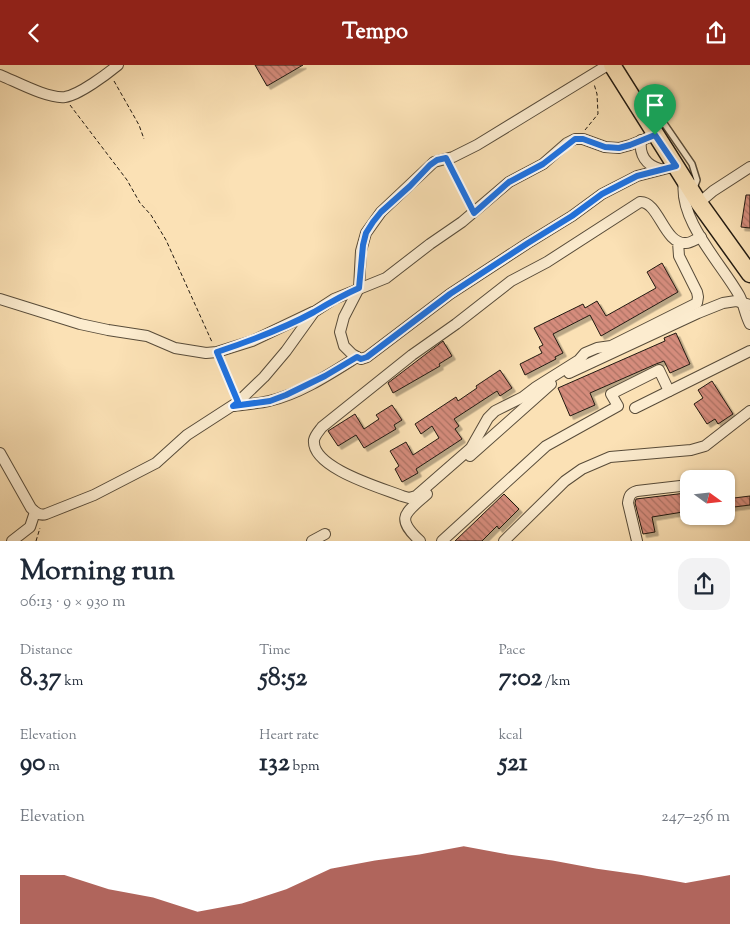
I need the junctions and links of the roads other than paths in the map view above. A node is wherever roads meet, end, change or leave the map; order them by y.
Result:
1 (608, 65) edge
2 (612, 65) edge
3 (113, 67) edge
4 (0, 75) edge
5 (642, 113) junction
6 (648, 137) junction
7 (750, 167) edge
8 (660, 169) junction
9 (688, 184) junction
10 (701, 237) junction
11 (678, 242) junction
12 (750, 275) edge
13 (359, 288) junction
14 (0, 299) edge
15 (746, 304) edge
16 (314, 312) junction
17 (750, 324) edge
18 (750, 351) edge
19 (357, 357) junction
20 (670, 391) junction
21 (236, 404) junction
22 (635, 408) dead end
23 (750, 411) edge
24 (0, 453) edge
25 (680, 486) edge
26 (35, 512) junction
27 (325, 534) dead end
28 (12, 541) edge
29 (312, 541) edge
30 (420, 541) edge
31 (442, 541) edge
32 (504, 541) edge
33 (637, 541) edge

1 - 13 street
2 - 5 main road
3 - 4 street
5 - 6 main road
5 - 9 lane
6 - 8 street
6 - 9 main road
6 - 13 street
7 - 9 street
8 - 9 street
8 - 19 street
9 - 10 street
9 - 12 main road
10 - 11 street
10 - 15 street
11 - 11 street
13 - 16 street
13 - 19 street
14 - 16 street
15 - 17 street
15 - 30 street
16 - 21 street
18 - 20 street
19 - 21 street
20 - 22 street
20 - 31 street
21 - 26 street
23 - 32 street
24 - 26 street
25 - 33 street
26 - 28 street
27 - 29 street

